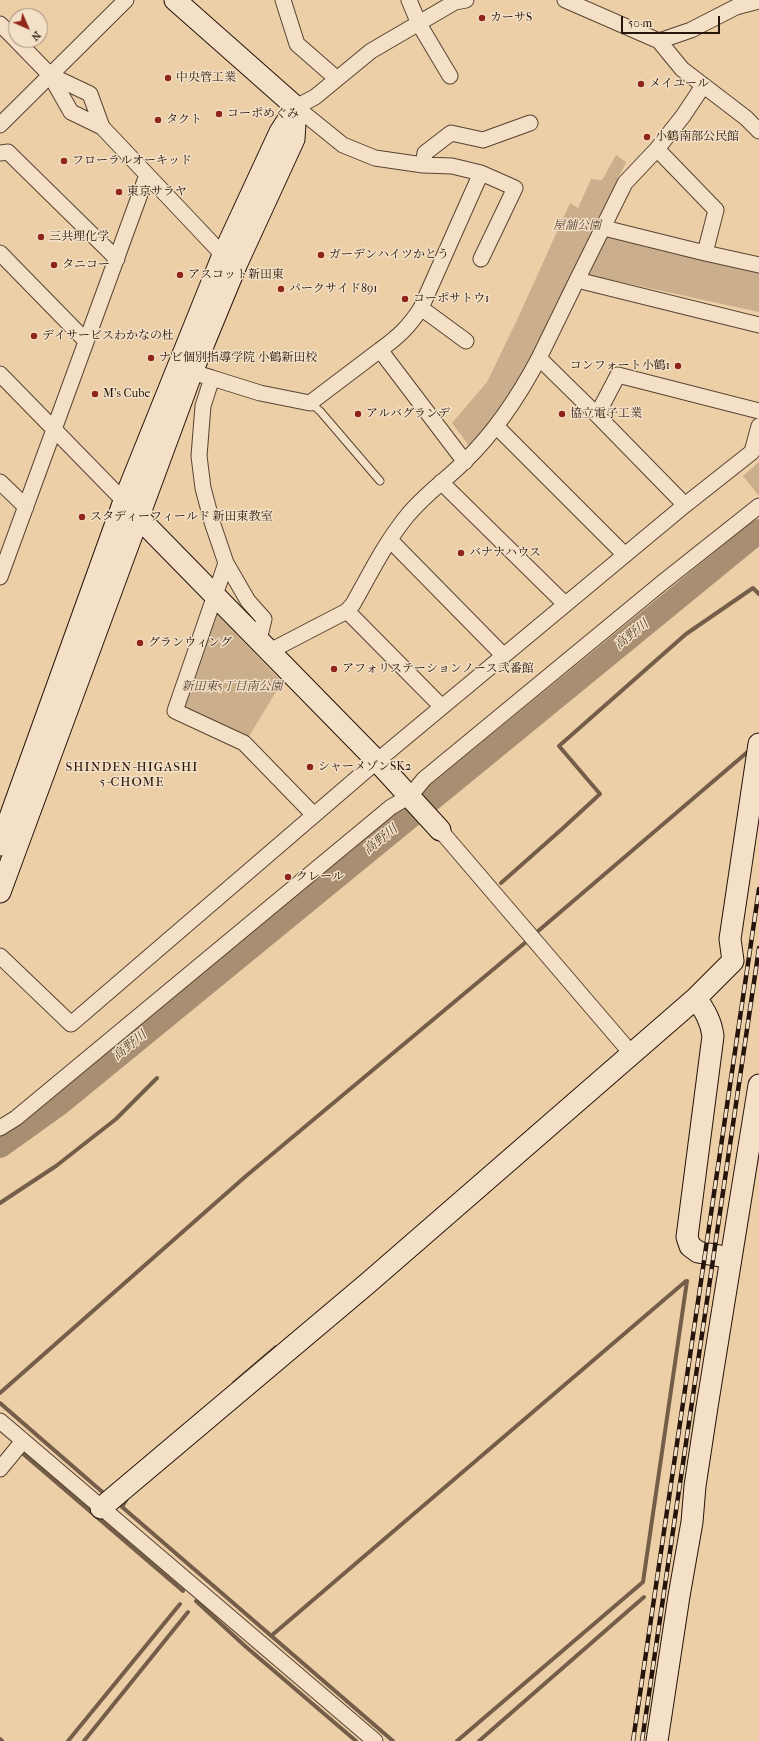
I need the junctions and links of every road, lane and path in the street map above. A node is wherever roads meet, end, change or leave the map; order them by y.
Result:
1 (126, 0) edge
2 (175, 0) edge
3 (284, 0) edge
4 (409, 0) edge
5 (466, 0) edge
6 (565, 0) edge
7 (759, 1) edge
8 (0, 24) edge
9 (419, 24) junction
10 (8, 32) edge
11 (659, 41) junction
12 (24, 48) edge
13 (50, 74) junction
14 (450, 76) dead end
15 (337, 79) junction
16 (703, 86) junction
17 (296, 107) junction
18 (530, 123) dead end
19 (0, 125) edge
20 (102, 127) junction
21 (759, 131) edge
22 (657, 149) junction
23 (0, 153) edge
24 (423, 165) junction
25 (481, 173) junction
26 (147, 175) junction
27 (604, 228) junction
28 (0, 253) edge
29 (705, 253) junction
30 (223, 255) junction
31 (116, 259) junction
32 (482, 259) dead end
33 (759, 264) edge
34 (577, 280) junction
35 (421, 308) junction
36 (759, 325) edge
37 (466, 340) dead end
38 (86, 342) junction
39 (380, 350) junction
40 (539, 358) junction
41 (192, 372) junction
42 (0, 374) edge
43 (212, 378) junction
44 (310, 403) junction
45 (759, 411) edge
46 (597, 415) junction
47 (496, 426) junction
48 (759, 426) edge
49 (54, 429) junction
50 (464, 462) junction
51 (380, 480) dead end
52 (0, 482) edge
53 (441, 482) junction
54 (124, 501) junction
55 (685, 505) junction
56 (759, 506) edge
57 (26, 507) junction
58 (138, 517) junction
59 (390, 540) junction
60 (625, 555) junction
61 (226, 563) junction
62 (0, 577) edge
63 (214, 595) junction
64 (565, 604) junction
65 (347, 611) junction
66 (265, 646) junction
67 (504, 656) junction
68 (442, 707) junction
69 (759, 744) edge
70 (377, 760) junction
71 (411, 798) junction
72 (314, 814) junction
73 (439, 828) joint
74 (0, 845) edge
75 (0, 892) edge
76 (0, 956) edge
77 (696, 998) junction
78 (631, 1053) junction
79 (759, 1085) edge
80 (0, 1128) edge
81 (731, 1258) junction
82 (0, 1421) edge
83 (23, 1441) junction
84 (0, 1468) edge
85 (107, 1503) junction
86 (375, 1741) edge
87 (657, 1741) edge

1 - 13 street
2 - 17 street
3 - 15 street
4 - 9 street
5 - 9 street
6 - 11 street
7 - 11 street
8 - 10 street
9 - 14 street
9 - 15 street
11 - 16 street
12 - 13 street
13 - 19 street
13 - 20 street
13 - 20 street
15 - 17 street
16 - 21 street
16 - 22 street
17 - 24 street
17 - 30 street
17 - 41 street
18 - 24 street
20 - 26 street
22 - 27 street
22 - 29 street
23 - 31 street
24 - 25 street
25 - 32 street
25 - 35 street
26 - 30 street
26 - 31 street
27 - 29 street
27 - 34 street
28 - 38 street
29 - 33 street
30 - 54 street
31 - 38 street
34 - 36 street
34 - 40 street
35 - 37 street
35 - 39 street
38 - 49 street
39 - 44 street
39 - 50 street
40 - 46 street
40 - 47 street
41 - 43 street
41 - 58 street
42 - 49 street
43 - 44 street
43 - 61 street
44 - 51 lane
45 - 46 street
46 - 55 street
47 - 50 street
47 - 60 street
48 - 55 street
49 - 54 street
49 - 57 street
50 - 53 street
52 - 57 street
53 - 59 street
53 - 64 street
54 - 74 street
55 - 60 street
56 - 71 street
57 - 62 street
58 - 63 street
58 - 75 street
59 - 65 street
59 - 67 street
60 - 64 street
61 - 63 street
61 - 66 street
63 - 66 street
63 - 72 street
64 - 67 street
65 - 66 street
65 - 68 street
66 - 70 street
67 - 68 street
68 - 70 street
69 - 77 street
70 - 71 street
70 - 72 street
71 - 73 street
71 - 80 street
72 - 76 street
73 - 78 street
77 - 78 street
77 - 81 street
78 - 85 street
79 - 81 street
81 - 87 street
82 - 83 street
83 - 84 street
83 - 85 street
85 - 86 street

